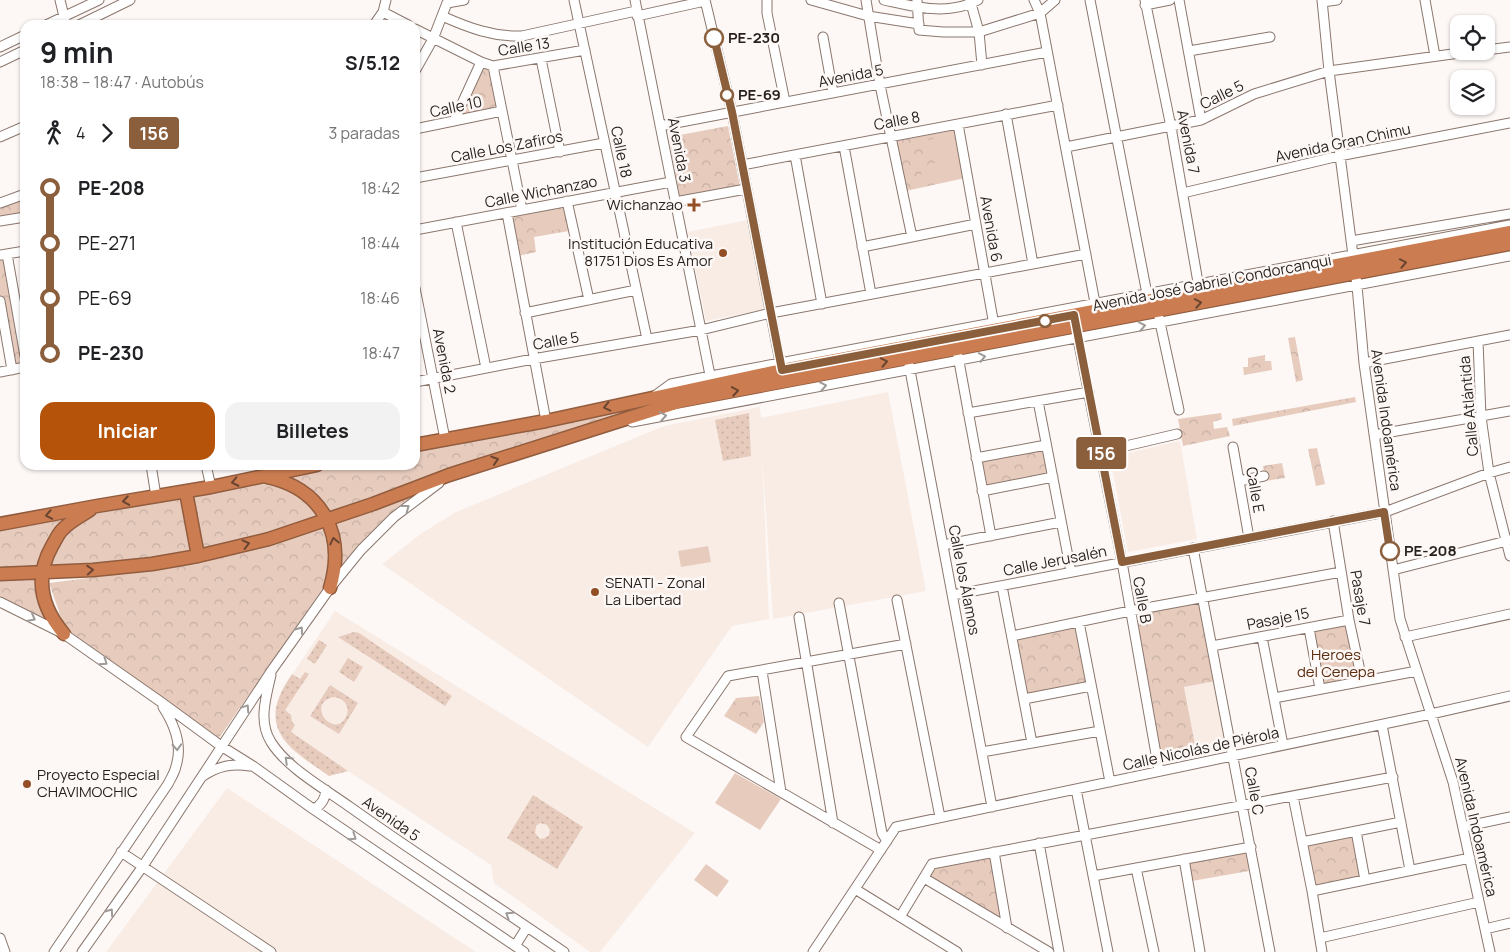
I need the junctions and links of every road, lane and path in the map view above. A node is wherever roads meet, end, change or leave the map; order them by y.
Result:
1 (60, 0) edge
2 (99, 0) edge
3 (130, 0) edge
4 (386, 0) edge
5 (464, 0) edge
6 (574, 0) edge
7 (635, 0) edge
8 (767, 0) edge
9 (811, 0) edge
10 (866, 0) edge
11 (884, 0) edge
12 (1034, 0) edge
13 (1055, 0) edge
14 (1090, 0) edge
15 (1170, 0) edge
16 (1178, 0) edge
17 (1337, 0) edge
18 (1425, 0) edge
19 (705, 1) edge
20 (973, 1) edge
21 (1322, 1) edge
22 (447, 2) edge
23 (1145, 2) edge
24 (918, 4) edge
25 (384, 12) junction
26 (637, 13) junction
27 (1040, 13) junction
28 (442, 16) junction
29 (868, 16) junction
30 (65, 20) edge
31 (67, 20) edge
32 (88, 20) edge
33 (378, 20) edge
34 (399, 20) edge
35 (579, 23) junction
36 (919, 24) junction
37 (420, 32) edge
38 (979, 32) junction
39 (20, 37) edge
40 (823, 37) dead end
41 (1270, 37) dead end
42 (433, 38) junction
43 (0, 47) edge
44 (1510, 47) edge
45 (1495, 49) edge
46 (585, 50) junction
47 (1189, 51) junction
48 (20, 52) edge
49 (1047, 52) junction
50 (1450, 54) edge
51 (1435, 56) junction
52 (541, 59) junction
53 (0, 62) edge
54 (420, 62) edge
55 (481, 62) junction
56 (982, 65) junction
57 (493, 66) junction
58 (1329, 71) junction
59 (880, 84) junction
60 (833, 93) junction
61 (785, 102) junction
62 (1058, 105) junction
63 (502, 111) junction
64 (732, 112) junction
65 (1006, 114) junction
66 (1201, 120) junction
67 (454, 121) junction
68 (1510, 123) edge
69 (958, 124) junction
70 (660, 126) junction
71 (1171, 127) junction
72 (20, 128) edge
73 (420, 128) edge
74 (891, 136) junction
75 (0, 137) edge
76 (1116, 137) junction
77 (604, 143) junction
78 (844, 146) junction
79 (1066, 147) junction
80 (560, 152) junction
81 (795, 155) junction
82 (1339, 156) junction
83 (512, 161) junction
84 (742, 165) junction
85 (420, 177) edge
86 (671, 182) junction
87 (746, 189) junction
88 (615, 192) junction
89 (1184, 193) junction
90 (20, 196) edge
91 (567, 201) junction
92 (675, 202) junction
93 (0, 203) edge
94 (522, 210) junction
95 (507, 213) junction
96 (1510, 214) edge
97 (20, 218) edge
98 (0, 221) edge
99 (456, 222) junction
100 (976, 224) junction
101 (1510, 225) edge
102 (420, 229) edge
103 (1510, 232) edge
104 (912, 237) junction
105 (1351, 241) junction
106 (1510, 244) edge
107 (862, 247) junction
108 (20, 252) edge
109 (3, 254) edge
110 (1086, 254) junction
111 (1510, 256) edge
112 (1033, 264) junction
113 (1355, 269) junction
114 (985, 273) junction
115 (1199, 287) junction
116 (636, 290) junction
117 (871, 294) junction
118 (1148, 297) junction
119 (589, 300) junction
120 (0, 301) edge
121 (822, 304) junction
122 (1096, 307) junction
123 (420, 313) edge
124 (525, 313) junction
125 (771, 314) junction
126 (1159, 316) junction
127 (1076, 326) junction
128 (701, 330) junction
129 (995, 331) junction
130 (20, 333) edge
131 (1510, 335) edge
132 (647, 339) junction
133 (1478, 341) junction
134 (956, 348) junction
135 (533, 359) junction
136 (958, 361) junction
137 (1364, 363) junction
138 (909, 364) junction
139 (20, 368) edge
140 (486, 368) junction
141 (12, 370) junction
142 (782, 371) junction
143 (0, 372) edge
144 (433, 378) junction
145 (420, 381) edge
146 (712, 385) junction
147 (1089, 392) junction
148 (1038, 401) junction
149 (1179, 410) dead end
150 (1510, 411) edge
151 (968, 413) junction
152 (1480, 417) junction
153 (546, 421) junction
154 (598, 427) junction
155 (1177, 434) dead end
156 (1374, 435) junction
157 (445, 439) junction
158 (420, 444) edge
159 (1046, 445) junction
160 (1233, 447) dead end
161 (1100, 452) junction
162 (976, 458) junction
163 (1510, 467) edge
164 (152, 470) edge
165 (207, 470) edge
166 (292, 470) edge
167 (1489, 473) junction
168 (449, 475) junction
169 (262, 476) junction
170 (1264, 476) dead end
171 (1052, 478) junction
172 (1239, 481) junction
173 (211, 487) junction
174 (982, 491) junction
175 (186, 492) junction
176 (156, 496) junction
177 (97, 506) junction
178 (1384, 512) junction
179 (327, 520) junction
180 (1333, 521) junction
181 (1061, 522) junction
182 (0, 524) edge
183 (990, 536) junction
184 (1249, 538) junction
185 (1509, 541) edge
186 (943, 545) junction
187 (1193, 548) junction
188 (198, 556) junction
189 (1510, 556) edge
190 (1122, 562) junction
191 (1393, 570) junction
192 (1070, 572) junction
193 (1341, 572) junction
194 (41, 573) junction
195 (0, 574) edge
196 (1002, 586) junction
197 (330, 588) junction
198 (952, 595) junction
199 (1203, 598) junction
200 (897, 600) dead end
201 (0, 602) edge
202 (839, 603) dead end
203 (1130, 611) junction
204 (1510, 614) edge
205 (799, 617) dead end
206 (1349, 620) junction
207 (1079, 622) junction
208 (1308, 628) junction
209 (64, 634) junction
210 (1012, 636) junction
211 (1262, 636) junction
212 (1405, 638) junction
213 (906, 644) junction
214 (1212, 646) junction
215 (849, 655) junction
216 (806, 663) junction
217 (272, 670) junction
218 (762, 671) junction
219 (1417, 671) junction
220 (1362, 680) junction
221 (1091, 686) junction
222 (1320, 689) junction
223 (1510, 696) edge
224 (1274, 698) junction
225 (1024, 699) junction
226 (161, 702) junction
227 (1431, 714) junction
228 (1382, 724) junction
229 (1100, 731) junction
230 (1032, 743) junction
231 (1283, 745) junction
232 (220, 746) junction
233 (982, 752) junction
234 (1234, 756) junction
235 (252, 766) junction
236 (1159, 772) junction
237 (1392, 777) junction
238 (199, 779) junction
239 (1110, 782) junction
240 (1076, 789) junction
241 (326, 790) junction
242 (781, 792) junction
243 (1293, 796) junction
244 (1243, 805) junction
245 (992, 807) junction
246 (313, 810) junction
247 (1510, 817) edge
248 (940, 818) junction
249 (1401, 822) junction
250 (833, 823) junction
251 (1463, 828) junction
252 (1356, 831) junction
253 (1085, 834) junction
254 (887, 841) junction
255 (1302, 842) junction
256 (1040, 843) junction
257 (1251, 847) junction
258 (881, 850) junction
259 (122, 852) junction
260 (994, 852) junction
261 (1470, 858) junction
262 (1184, 859) junction
263 (142, 866) junction
264 (1136, 868) junction
265 (1410, 870) junction
266 (1093, 876) junction
267 (924, 878) junction
268 (1365, 880) junction
269 (855, 889) junction
270 (1312, 891) junction
271 (1479, 902) junction
272 (900, 917) junction
273 (1510, 923) edge
274 (527, 927) junction
275 (1008, 928) junction
276 (1485, 929) junction
277 (0, 938) edge
278 (1320, 938) junction
279 (515, 946) junction
280 (1043, 951) edge
281 (6, 952) edge
282 (54, 952) edge
283 (82, 952) edge
284 (271, 952) edge
285 (524, 952) edge
286 (564, 952) edge
287 (813, 952) edge
288 (957, 952) edge
289 (1059, 952) edge
290 (1108, 952) edge
291 (1154, 952) edge
292 (1200, 952) edge
293 (1270, 952) edge
294 (1322, 952) edge
295 (1490, 952) edge

1 - 30 street
2 - 31 street
3 - 32 street
4 - 25 street
5 - 22 street
6 - 35 street, Calle 18
7 - 26 street, Avenida 3
8 - 61 street
9 - 29 street
10 - 29 street
11 - 24 street
12 - 27 street
13 - 27 street
14 - 76 street
15 - 23 street
16 - 47 street
17 - 21 street
18 - 51 street
19 - 26 street
19 - 64 street
20 - 24 street
20 - 38 street
21 - 58 street, Avenida Indoamérica
22 - 28 street
23 - 71 street, Avenida 7
24 - 36 street
25 - 33 street
25 - 34 street
26 - 35 street
26 - 70 street, Avenida 3
27 - 38 street
27 - 49 street
28 - 35 street
28 - 42 street
29 - 36 street
29 - 59 street
35 - 46 street, Calle 18
36 - 38 street
37 - 42 street, Calle 13
38 - 56 street
39 - 43 street
40 - 60 street
41 - 47 street
42 - 54 street
42 - 55 street, Calle 13
44 - 45 street
46 - 52 street, Calle 13
46 - 77 street, Calle 18
47 - 66 street
48 - 53 street
49 - 56 street, Avenida 5
49 - 62 street
50 - 51 street, Calle 5
51 - 58 street, Calle 5
52 - 57 street, Calle 13
52 - 80 street
55 - 57 street, Calle 13
55 - 67 street
56 - 59 street, Avenida 5
57 - 63 street
58 - 66 street, Calle 5
58 - 82 street, Avenida Indoamérica
59 - 60 street, Avenida 5
59 - 74 street
60 - 61 street, Avenida 5
61 - 64 street, Avenida 5
62 - 65 street, Calle 8
62 - 79 street
63 - 67 street, Calle 10
63 - 83 street
64 - 70 street, Avenida 5
64 - 84 street
65 - 69 street, Calle 8
65 - 112 street
66 - 71 street, Calle 5
67 - 73 street, Calle 10
68 - 82 street, Avenida Gran Chimu
69 - 74 street, Calle 8
69 - 100 street, Avenida 6
70 - 86 street, Avenida 3
71 - 76 street, Calle 5
71 - 89 street, Avenida 7
72 - 75 street
74 - 78 street, Calle 8
74 - 104 street
76 - 79 street, Calle 5
76 - 118 street
77 - 80 street, Calle Los Zafiros
77 - 88 street, Calle 18
78 - 81 street, Calle 8
78 - 107 street
79 - 110 street
80 - 83 street, Calle Los Zafiros
81 - 84 street, Calle 8
81 - 121 street
82 - 89 street, Avenida Gran Chimu
82 - 105 street, Avenida Indoamérica
83 - 85 street, Calle Los Zafiros
83 - 94 street
84 - 87 street
86 - 88 street, Calle Wichanzao
86 - 92 street, Avenida 3
87 - 92 street
87 - 125 street
88 - 91 street, Calle Wichanzao
88 - 116 street, Calle 18
89 - 115 street, Avenida 7
90 - 93 street
91 - 94 street, Calle Wichanzao
91 - 119 street
92 - 128 street, Avenida 3
94 - 95 street, Calle Wichanzao
95 - 99 street, Calle Wichanzao
95 - 124 street
96 - 105 street
97 - 98 street
99 - 102 street, Calle Wichanzao
99 - 140 street
100 - 104 street
100 - 114 street, Avenida 6
101 - 113 street, Avenida José Gabriel Condorcanqui
103 - 113 highway, Avenida José Gabriel Condorcanqui
104 - 107 street
105 - 113 street, Avenida Indoamérica
113 -> 106 highway, Avenida José Gabriel Condorcanqui
107 - 117 street
108 - 109 street
109 - 130 street
110 - 112 street, Calle 5
110 - 122 street
111 - 113 street, Avenida José Gabriel Condorcanqui
112 - 114 street, Calle 5
113 - 115 highway, Avenida José Gabriel Condorcanqui
126 -> 113 highway, Avenida José Gabriel Condorcanqui
113 - 137 street, Avenida Indoamérica
114 - 117 street, Calle 5
114 - 129 street, Avenida 6
115 - 118 highway, Avenida José Gabriel Condorcanqui
116 - 119 street
116 - 132 street, Calle 18
117 - 121 street, Calle 5
118 - 122 highway, Avenida José Gabriel Condorcanqui
118 - 126 street
119 - 124 street
120 - 141 street
121 - 125 street, Calle 5
122 - 127 highway, Avenida José Gabriel Condorcanqui
122 - 129 street, Avenida José Gabriel Condorcanqui
123 - 144 street, Avenida 2
124 - 135 street
125 - 128 street, Calle 5
125 - 142 street
127 -> 126 highway, Avenida José Gabriel Condorcanqui
126 - 149 street
127 - 129 highway, Avenida José Gabriel Condorcanqui
136 -> 127 street, Avenida José Gabriel Condorcanqui
127 - 147 street, Calle B
128 - 132 street, Calle 5
128 - 146 street, Avenida 3
129 - 134 highway, Avenida José Gabriel Condorcanqui
129 - 142 highway, Avenida José Gabriel Condorcanqui
131 - 133 street
132 - 135 street, Calle 5
133 - 137 street
133 - 152 street, Calle Atlántida
134 - 136 street
134 - 138 highway, Avenida José Gabriel Condorcanqui
135 - 140 street, Calle 5
135 - 153 street
136 - 138 street, Avenida José Gabriel Condorcanqui
136 - 151 street
137 - 156 street, Avenida Indoamérica
142 -> 138 highway, Avenida José Gabriel Condorcanqui
154 -> 138 street, Avenida José Gabriel Condorcanqui
138 - 186 street, Calle los Álamos
139 - 141 street
140 - 144 street, Calle 5
141 - 143 street
142 - 146 highway, Avenida José Gabriel Condorcanqui
142 - 146 street, Avenida José Gabriel Condorcanqui
144 - 145 street, Calle 5
144 - 157 street, Avenida 2
146 -> 153 highway, Avenida José Gabriel Condorcanqui
146 - 154 highway, Avenida José Gabriel Condorcanqui
147 - 148 street
147 - 161 street, Calle B
148 - 151 street
148 - 159 street
150 - 152 street
151 - 162 street
152 - 156 street
152 - 167 street, Calle Atlántida
153 - 157 highway, Avenida José Gabriel Condorcanqui
168 -> 154 highway, Avenida José Gabriel Condorcanqui
155 - 161 street
156 - 178 street, Avenida Indoamérica
157 - 158 highway, Avenida José Gabriel Condorcanqui
159 - 162 street
159 - 171 street
160 - 172 street, Calle E
161 - 190 street, Calle B
162 - 174 street
163 - 167 street, Calle Jerusalén
164 - 176 street
165 - 173 street
166 - 169 highway
167 - 178 street, Calle Jerusalén
167 - 185 street, Calle Atlántida
168 - 179 highway, Avenida José Gabriel Condorcanqui
197 -> 168 street
169 -> 173 highway
169 - 179 highway
170 - 172 street
171 - 174 street
171 - 181 street
172 - 184 street, Calle E
173 - 175 highway
174 - 183 street
175 - 176 highway
175 - 188 highway
176 -> 177 highway
177 -> 182 highway
177 - 194 highway
178 - 180 street, Calle Jerusalén
178 - 191 street, Avenida Indoamérica
188 -> 179 highway, Avenida José Gabriel Condorcanqui
197 -> 179 highway
180 - 184 street, Calle Jerusalén
180 - 193 street, Pasaje 7
181 - 183 street
181 - 192 street
183 - 186 street
184 - 187 street, Calle Jerusalén
185 - 189 street, Calle Atlántida
185 - 191 street
186 - 198 street, Calle los Álamos
187 - 190 street, Calle Jerusalén
187 - 199 street, Calle C
194 -> 188 highway, Avenida José Gabriel Condorcanqui
190 - 192 street, Calle Jerusalén
190 - 203 street, Calle B
191 - 212 street, Avenida Indoamérica
192 - 196 street, Calle Jerusalén
193 - 199 street
193 - 206 street, Pasaje 7
194 - 195 highway, Avenida José Gabriel Condorcanqui
194 - 209 highway
196 - 198 street, Calle Jerusalén
196 - 210 street
217 -> 197 street
198 - 233 street, Calle los Álamos
199 - 203 street
199 - 214 street, Calle C
200 - 213 street
201 -> 209 street
202 - 215 street
203 - 207 street
203 - 236 street, Calle B
204 - 212 street
205 - 216 street
206 - 208 street, Pasaje 15
206 - 220 street, Pasaje 7
207 - 210 street
207 - 221 street
208 - 211 street, Pasaje 15
208 - 222 street
209 -> 226 street
210 - 225 street
211 - 214 street, Pasaje 15
211 - 224 street
212 - 219 street, Avenida Indoamérica
213 - 215 street
213 - 248 street
214 - 234 street, Calle C
215 - 216 street
215 - 254 street
216 - 218 street
216 - 250 street
232 -> 217 street
241 -> 217 street, Avenida 5
218 - 242 street
218 - 242 street
219 - 220 street
219 - 227 street, Avenida Indoamérica
220 - 222 street
221 - 225 street
221 - 229 street
222 - 224 street
223 - 227 street, Calle Nicolás de Piérola
224 - 231 street
225 - 230 street
226 - 232 street
226 -> 259 street
227 - 228 street, Calle Nicolás de Piérola
227 - 251 street, Avenida Indoamérica
228 - 231 street, Calle Nicolás de Piérola
228 - 237 street
229 - 230 street
229 - 239 street
230 - 233 street
231 - 234 street, Calle Nicolás de Piérola
232 - 235 street
232 - 238 street
233 - 245 street, Calle los Álamos
234 - 236 street, Calle Nicolás de Piérola
234 - 244 street, Calle C
235 - 238 street
235 - 246 street
236 - 239 street, Calle Nicolás de Piérola
237 - 243 street
237 - 249 street
238 - 263 street
239 - 240 street, Calle Nicolás de Piérola
240 - 245 street, Calle Nicolás de Piérola
240 - 253 street
241 - 246 street
274 -> 241 street, Avenida 5
242 - 250 street
243 - 244 street
243 - 255 street
244 - 253 street
244 - 257 street, Calle C
245 - 248 street, Calle Nicolás de Piérola
246 -> 279 street
247 - 251 street
248 - 254 street, Calle Nicolás de Piérola
249 - 252 street
249 - 265 street
250 - 258 street
251 - 261 street, Avenida Indoamérica
252 - 255 street
252 - 268 street
253 - 256 street
253 - 266 street
254 - 258 street
255 - 270 street
256 - 260 street
256 - 289 street
257 - 262 street
257 - 293 street, Calle C
258 - 269 street
259 - 263 street
259 - 282 street
260 - 267 street
260 - 275 street
261 - 265 street
261 - 271 street, Avenida Indoamérica
262 - 264 street
262 - 292 street
283 -> 263 street
263 - 284 street
264 - 266 street
264 - 291 street
265 - 268 street
266 - 290 street
267 - 272 street
267 - 275 street
268 - 270 street
269 - 272 street
269 - 287 street
270 - 278 street
271 - 276 street, Avenida Indoamérica
271 - 278 street
272 - 288 street
273 - 276 street
274 - 279 street
274 - 286 street, Avenida 5
275 - 280 street
276 - 295 street, Avenida Indoamérica
277 - 281 street
278 - 294 street
279 - 285 street

